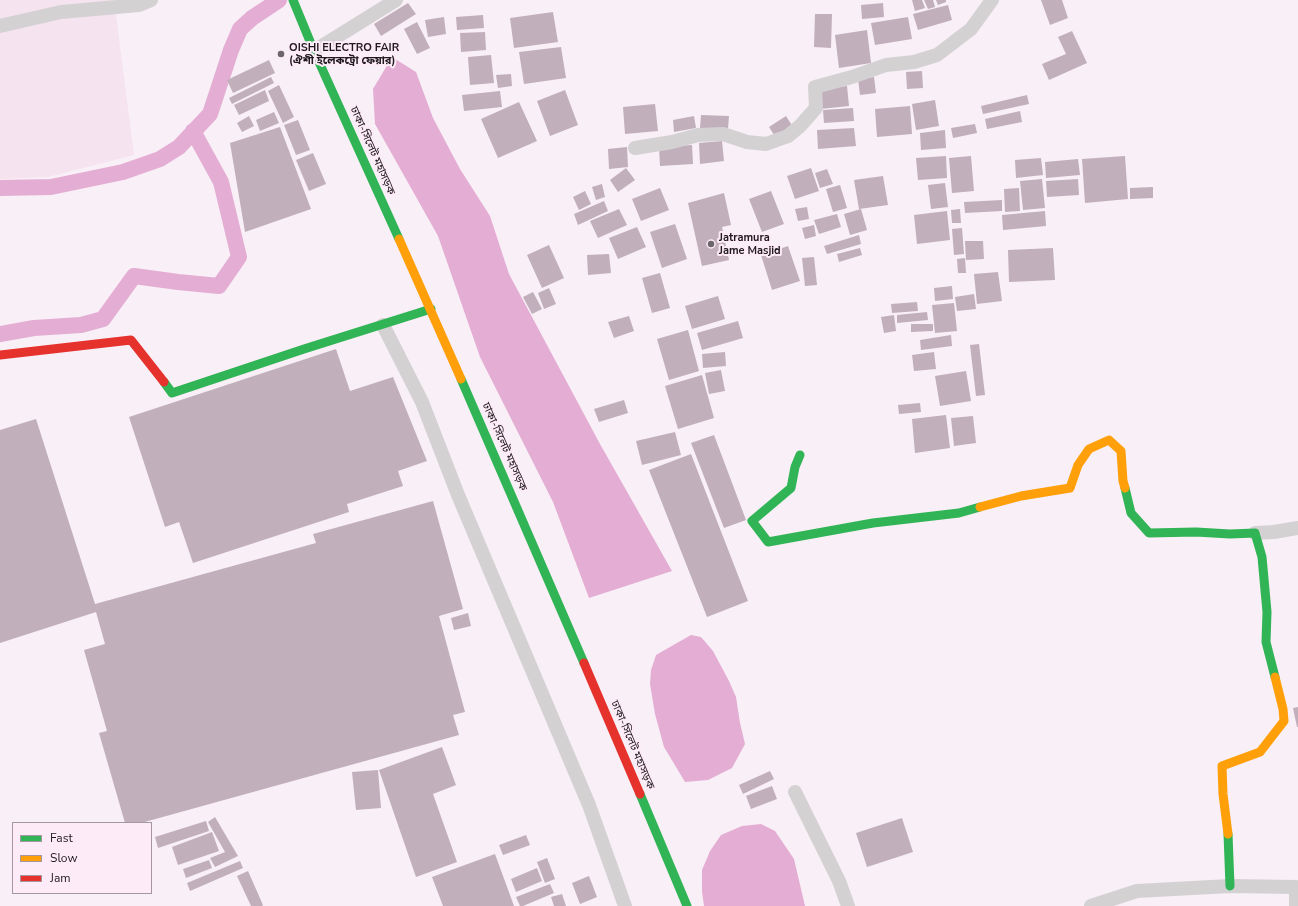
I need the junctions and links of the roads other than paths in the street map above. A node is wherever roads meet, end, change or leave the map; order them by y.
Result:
1 (151, 0) edge
2 (293, 0) edge
3 (396, 0) edge
4 (992, 0) edge
5 (0, 26) edge
6 (314, 51) junction
7 (635, 148) dead end
8 (431, 309) junction
9 (383, 325) junction
10 (0, 355) edge
11 (800, 455) dead end
12 (1298, 528) edge
13 (1255, 533) junction
14 (795, 792) dead end
15 (1230, 886) junction
16 (625, 906) edge
17 (687, 906) edge
18 (848, 906) edge
19 (1091, 906) edge
20 (1296, 906) edge

1 - 5 street
2 - 6 main road, ঢাকা-সিলেট মহাসড়ক
3 - 6 street
4 - 7 street
6 - 8 main road, ঢাকা-সিলেট মহাসড়ক
8 - 9 main road
8 - 17 main road, ঢাকা-সিলেট মহাসড়ক
9 - 10 main road
9 - 16 street
11 - 13 main road
12 - 13 street
13 - 15 main road
14 - 18 street
15 - 19 street
15 - 20 street

